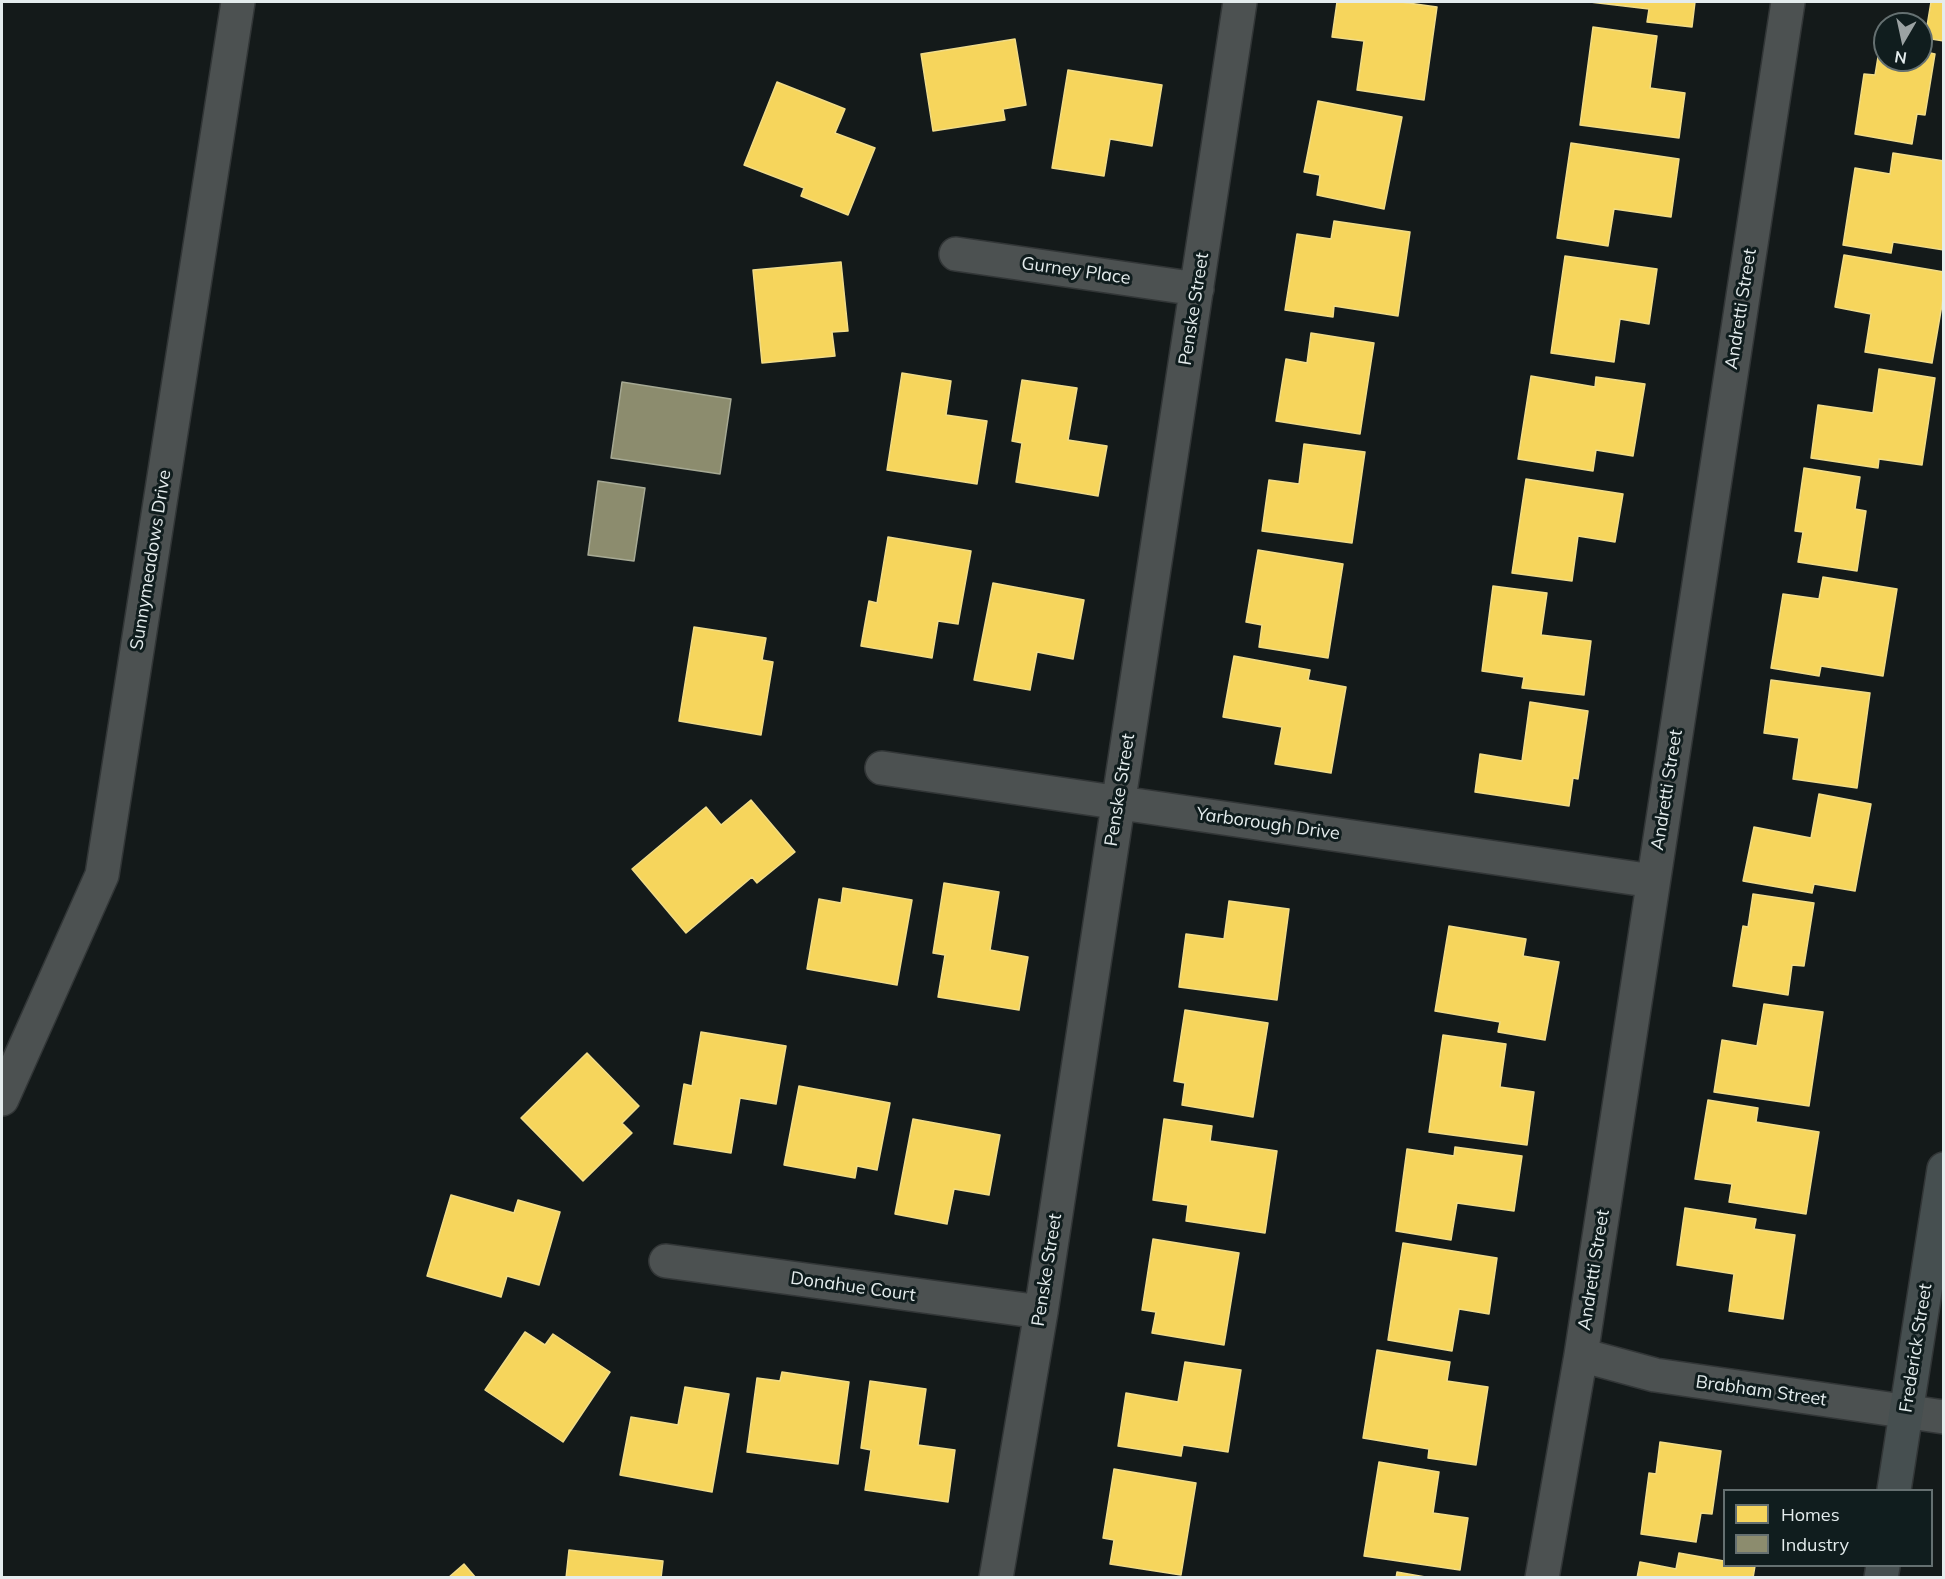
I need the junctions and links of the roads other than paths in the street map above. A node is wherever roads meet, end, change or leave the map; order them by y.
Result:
1 (238, 2) edge
2 (1240, 2) edge
3 (1788, 2) edge
4 (956, 254) dead end
5 (1197, 289) junction
6 (882, 768) dead end
7 (1118, 802) junction
8 (1653, 881) junction
9 (2, 1099) edge
10 (1944, 1169) edge
11 (666, 1261) dead end
12 (1041, 1312) junction
13 (1581, 1355) junction
14 (1906, 1412) junction
15 (1944, 1417) edge
16 (1894, 1489) edge
17 (996, 1578) edge
18 (1542, 1578) edge

1 - 9 street, Sunnymeadows Drive
2 - 5 street, Penske Street
3 - 8 street, Andretti Street
4 - 5 street, Gurney Place
5 - 7 street, Penske Street
6 - 7 street, Yarborough Drive
7 - 8 street, Yarborough Drive
7 - 12 street, Penske Street
8 - 13 street, Andretti Street
10 - 14 main road, Frederick Street
11 - 12 street, Donahue Court
12 - 17 street, Penske Street
13 - 14 street, Brabham Street
13 - 18 street, Andretti Street
14 - 15 street, Brabham Street
14 - 16 main road, Frederick Street

